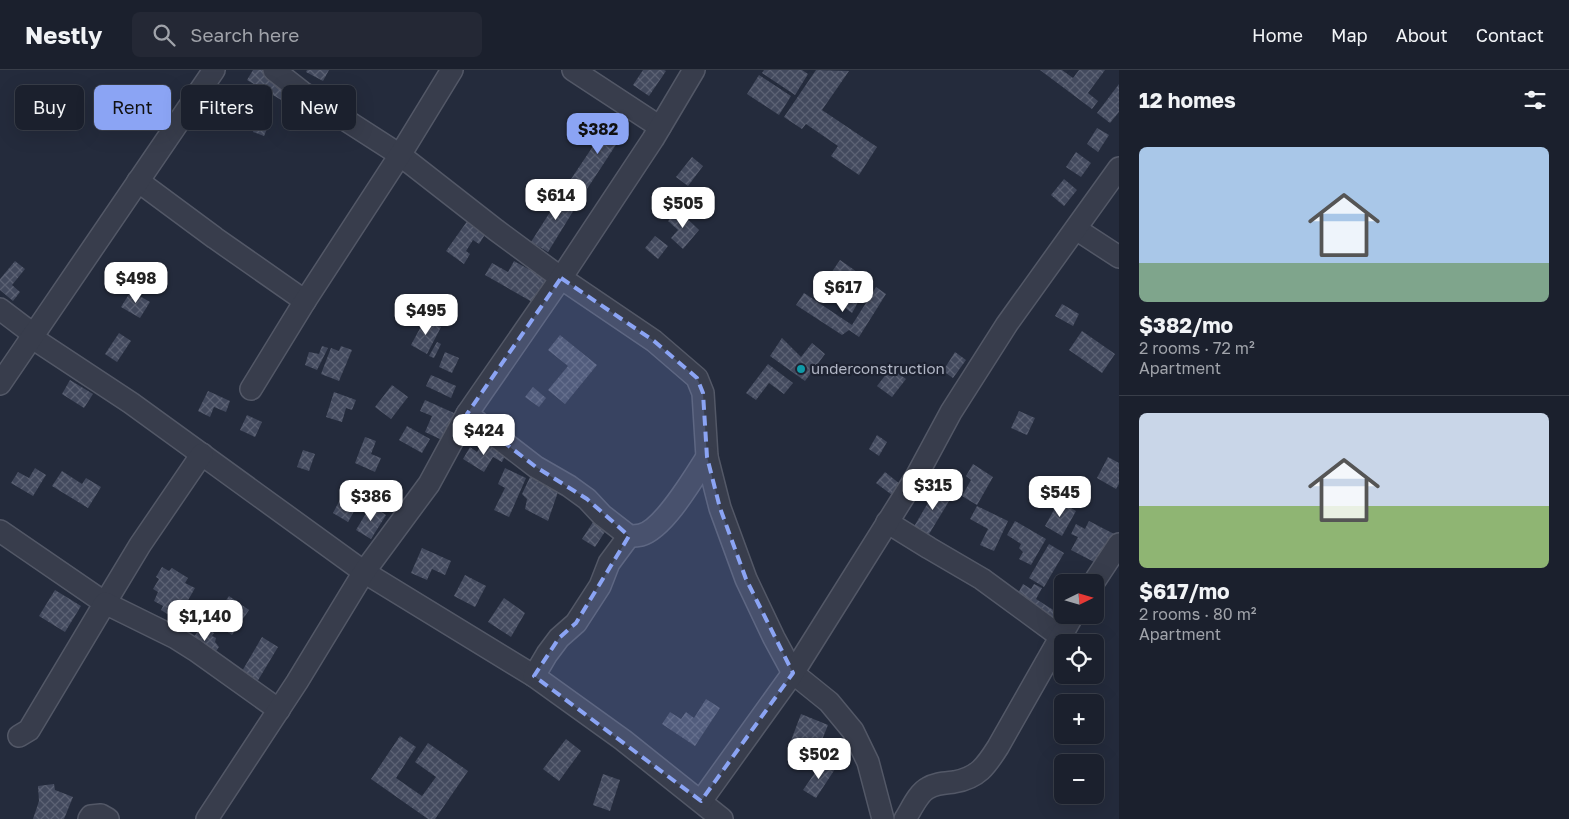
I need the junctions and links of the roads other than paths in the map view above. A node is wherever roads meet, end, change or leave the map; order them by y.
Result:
1 (214, 70) edge
2 (274, 70) edge
3 (452, 70) edge
4 (573, 70) edge
5 (694, 70) edge
6 (660, 127) junction
7 (400, 155) junction
8 (1119, 168) edge
9 (138, 181) junction
10 (1076, 229) junction
11 (1119, 257) edge
12 (561, 278) junction
13 (304, 301) junction
14 (0, 309) edge
15 (32, 336) junction
16 (0, 384) edge
17 (251, 388) dead end
18 (468, 414) junction
19 (202, 454) junction
20 (707, 458) junction
21 (887, 522) junction
22 (0, 531) edge
23 (629, 536) junction
24 (1119, 544) edge
25 (364, 572) junction
26 (1099, 574) edge
27 (105, 603) junction
28 (1057, 634) edge
29 (1054, 649) edge
30 (793, 673) junction
31 (534, 676) junction
32 (279, 710) junction
33 (19, 736) dead end
34 (707, 811) edge
35 (89, 819) edge
36 (108, 819) edge
37 (207, 819) edge
38 (884, 819) edge
39 (905, 819) edge

1 - 9 street
2 - 7 street
3 - 7 street
4 - 6 street
5 - 6 street
6 - 12 street
7 - 12 street
7 - 13 street
8 - 10 street
9 - 13 street
9 - 15 street
10 - 11 street
10 - 21 street
12 - 18 street
12 - 20 street
13 - 17 street
14 - 15 street
15 - 16 street
15 - 19 street
18 - 23 street
18 - 25 street
19 - 25 street
19 - 27 street
20 - 23 street
20 - 30 street
21 - 28 street
21 - 30 street
22 - 27 street
23 - 31 street
24 - 26 street
25 - 31 street
25 - 32 street
27 - 32 street
27 - 33 street
29 - 39 street
30 - 34 street
30 - 38 street
31 - 34 street
32 - 37 street
35 - 36 street

